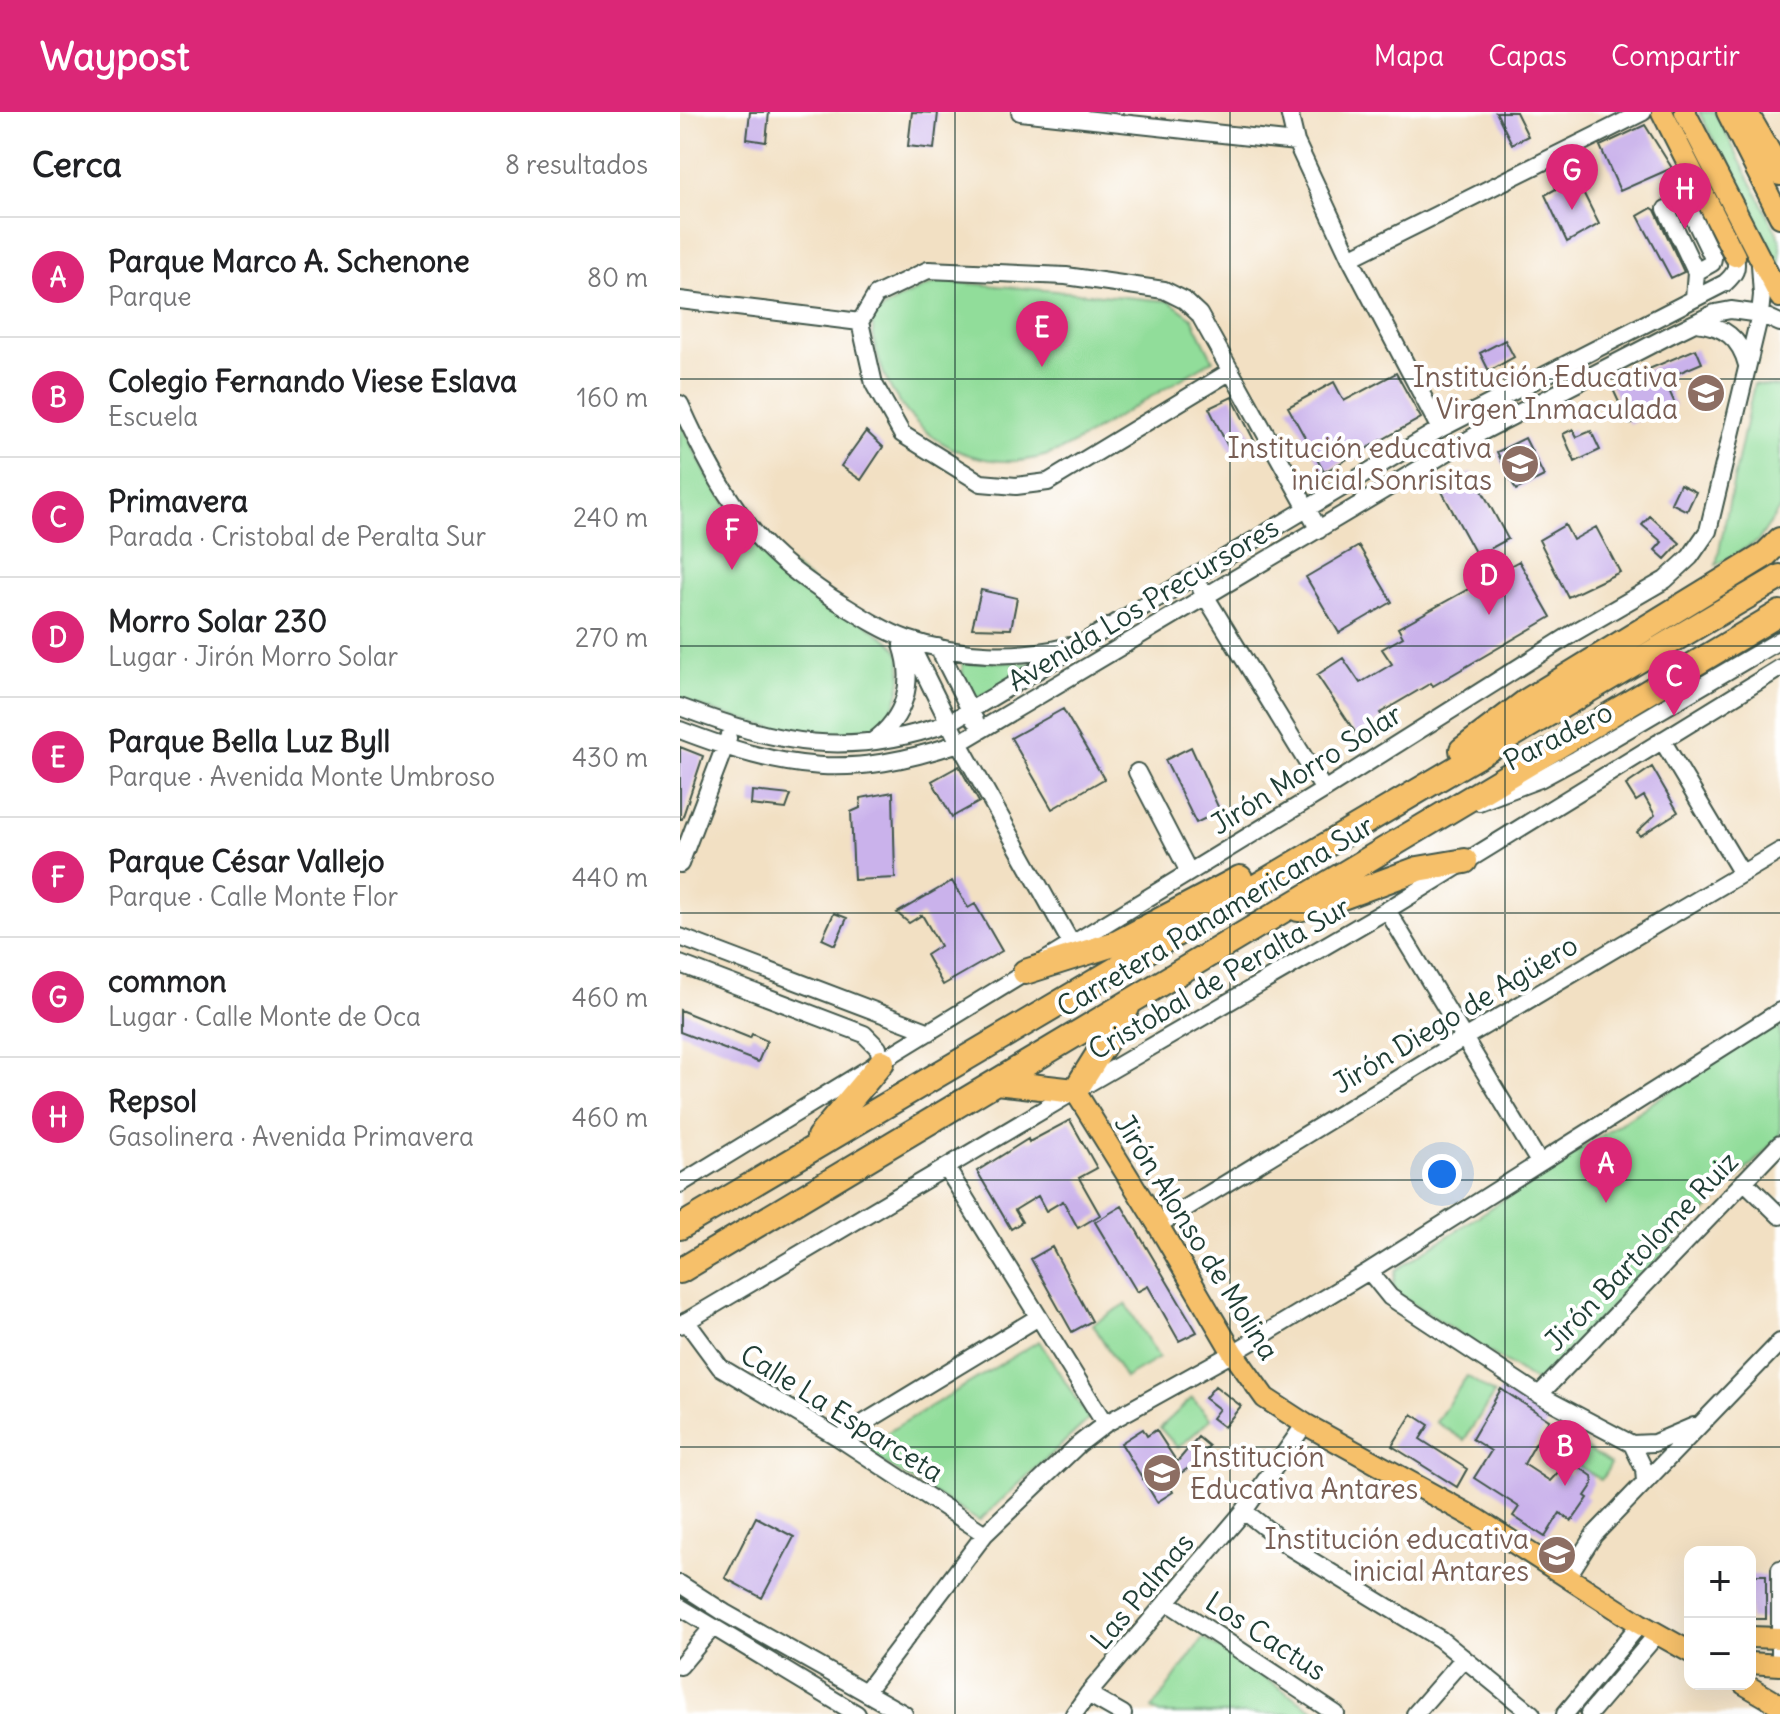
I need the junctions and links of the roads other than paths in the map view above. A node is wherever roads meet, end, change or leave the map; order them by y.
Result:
1 (1020, 112) edge
2 (1289, 112) edge
3 (1643, 112) edge
4 (1662, 112) edge
5 (1685, 112) edge
6 (1727, 112) edge
7 (1744, 112) edge
8 (1296, 142) junction
9 (1747, 151) junction
10 (1691, 168) junction
11 (1779, 171) edge
12 (1780, 217) edge
13 (1735, 256) joint
14 (1759, 257) junction
15 (1350, 258) junction
16 (1780, 297) edge
17 (1694, 298) junction
18 (680, 300) edge
19 (1760, 314) junction
20 (1658, 315) junction
21 (860, 322) junction
22 (1695, 323) junction
23 (1780, 323) edge
24 (1670, 335) junction
25 (1747, 365) junction
26 (1231, 371) junction
27 (680, 404) edge
28 (1440, 429) junction
29 (1307, 509) junction
30 (1319, 530) junction
31 (1780, 540) edge
32 (1194, 577) junction
33 (1780, 577) edge
34 (1206, 597) junction
35 (1780, 613) edge
36 (904, 638) junction
37 (1780, 640) edge
38 (1086, 642) junction
39 (938, 647) junction
40 (1780, 668) edge
41 (680, 707) edge
42 (971, 711) junction
43 (949, 723) junction
44 (732, 726) junction
45 (680, 730) edge
46 (981, 731) junction
47 (1662, 740) junction
48 (959, 743) junction
49 (869, 744) junction
50 (725, 746) junction
51 (1137, 772) dead end
52 (1324, 790) junction
53 (1437, 819) junction
54 (1369, 821) junction
55 (1345, 835) junction
56 (1780, 851) edge
57 (1465, 861) junction
58 (680, 864) edge
59 (1189, 872) junction
60 (1741, 872) junction
61 (1387, 910) junction
62 (1277, 914) junction
63 (680, 937) edge
64 (1071, 943) junction
65 (680, 964) edge
66 (1025, 972) junction
67 (1131, 1000) junction
68 (1780, 1011) edge
69 (894, 1018) junction
70 (930, 1032) junction
71 (864, 1034) junction
72 (1464, 1038) junction
73 (882, 1062) junction
74 (996, 1082) junction
75 (1075, 1091) junction
76 (1780, 1144) edge
77 (806, 1153) junction
78 (1539, 1162) junction
79 (947, 1169) junction
80 (1744, 1181) junction
81 (680, 1184) edge
82 (1780, 1216) edge
83 (1158, 1225) junction
84 (680, 1227) edge
85 (680, 1271) edge
86 (1369, 1271) junction
87 (1037, 1318) junction
88 (683, 1323) edge
89 (1233, 1353) junction
90 (1777, 1353) edge
91 (1539, 1395) junction
92 (1702, 1422) junction
93 (1105, 1424) junction
94 (1305, 1424) junction
95 (839, 1438) junction
96 (1632, 1444) junction
97 (1645, 1482) junction
98 (1244, 1511) junction
99 (985, 1534) junction
100 (1780, 1569) edge
101 (1568, 1576) junction
102 (680, 1584) edge
103 (1167, 1602) junction
104 (680, 1607) edge
105 (712, 1628) junction
106 (1649, 1628) junction
107 (1684, 1633) edge
108 (1756, 1637) edge
109 (1780, 1638) edge
110 (1684, 1648) edge
111 (1780, 1654) edge
112 (1464, 1658) junction
113 (1756, 1663) edge
114 (1780, 1665) edge
115 (680, 1666) edge
116 (1754, 1690) edge
117 (866, 1691) junction
118 (1088, 1694) junction
119 (1780, 1705) edge
120 (857, 1714) edge
121 (904, 1714) edge
122 (1074, 1714) edge
123 (1123, 1714) edge
124 (1336, 1714) edge
125 (1415, 1714) edge
126 (1532, 1714) edge
127 (1565, 1714) edge
128 (1589, 1714) edge

1 - 8 street
2 - 8 street
3 - 15 street
4 - 10 main road
5 - 14 main road
6 - 9 main road
7 - 9 main road
7 - 11 highway
8 - 15 street
9 - 12 main road
10 - 13 main road
10 - 17 street
13 - 17 street, Avenida Los Precursores
14 - 16 main road
14 - 19 street, Jirón Morro Solar
15 - 28 street
17 - 20 street, Avenida Los Precursores
18 - 21 street
19 - 22 street, Avenida Los Precursores
19 - 23 street, Avenida Los Precursores
19 - 25 street, Jirón Morro Solar
20 - 24 street
20 - 28 street, Avenida Los Precursores
21 - 26 street
21 - 26 street
22 - 24 street, Avenida Los Precursores
22 - 25 street
24 - 30 street, Avenida Los Precursores
25 - 52 street, Jirón Morro Solar
26 - 29 street
27 - 36 street
28 - 29 street, Avenida Los Precursores
29 - 30 street
29 - 32 street, Avenida Los Precursores
30 - 34 street, Avenida Los Precursores
31 - 54 highway
32 - 34 street
32 - 38 street, Avenida Los Precursores
33 - 54 highway, Carretera Panamericana Sur
34 - 46 street, Avenida Los Precursores
34 - 52 street
35 - 53 highway, Carretera Panamericana Sur
36 - 39 street
36 - 43 street
36 - 49 street
37 - 53 street, Paradero
38 - 39 street
38 - 42 street, Avenida Los Precursores
39 - 42 street
40 - 47 street, Cristobal de Peralta Sur
41 - 44 street, Avenida Los Precursores
42 - 43 street, Avenida Los Precursores
42 - 46 street
43 - 48 street
43 - 49 street, Avenida Los Precursores
44 - 49 street, Avenida Los Precursores
44 - 50 street
45 - 50 street, Avenida Los Precursores
46 - 48 street, Avenida Los Precursores
47 - 57 street, Cristobal de Peralta Sur
47 - 60 street
48 - 50 street, Avenida Los Precursores
48 - 64 street
50 - 58 street
51 - 59 street
52 - 59 street, Jirón Morro Solar
53 - 62 highway, Carretera Panamericana Sur
54 - 55 highway, Carretera Panamericana Sur
55 - 66 highway
55 - 77 highway, Carretera Panamericana Sur
56 - 60 street, Jirón Diego de Agüero
57 - 61 street, Cristobal de Peralta Sur
57 - 62 highway
59 - 64 street, Jirón Morro Solar
60 - 72 street, Jirón Diego de Agüero
61 - 72 street
61 - 75 street, Cristobal de Peralta Sur
62 - 67 highway, Carretera Panamericana Sur
63 - 69 street
64 - 66 street, Jirón Morro Solar
65 - 71 street
66 - 70 street, Jirón Morro Solar
67 - 74 highway, Carretera Panamericana Sur
67 - 75 highway
68 - 78 street
69 - 70 street
69 - 71 street
70 - 73 street, Jirón Morro Solar
71 - 73 street
72 - 78 street
72 - 83 street, Jirón Diego de Agüero
73 - 77 highway
73 - 81 street, Jirón Morro Solar
74 - 75 highway
74 - 85 highway, Carretera Panamericana Sur
75 - 79 street, Cristobal de Peralta Sur
75 - 83 main road, Jirón Alonso de Molina
76 - 80 street, Jirón Bartolome Ruiz
77 - 84 highway, Carretera Panamericana Sur
78 - 86 street
79 - 87 street
79 - 88 street, Cristobal de Peralta Sur
80 - 82 street
80 - 91 street, Jirón Bartolome Ruiz
83 - 89 main road, Jirón Alonso de Molina
86 - 89 street
86 - 91 street
87 - 93 street
87 - 95 street
88 - 95 street, Calle La Esparceta
89 - 93 street
89 - 94 main road, Jirón Alonso de Molina
90 - 92 street
91 - 96 street
92 - 96 street
92 - 97 street
93 - 99 street
94 - 98 street, Las Palmas
94 - 101 main road, Jirón Alonso de Molina
95 - 99 street, Calle La Esparceta
96 - 97 street
97 - 101 street
98 - 103 street, Las Palmas
98 - 112 street
99 - 117 street
100 - 109 street
101 - 106 main road, Jirón Alonso de Molina
102 - 117 street
103 - 118 street, Las Palmas
103 - 124 street, Los Cactus
104 - 105 street
105 - 115 street
105 - 120 street
106 - 107 main road
106 - 110 main road, Jirón Alonso de Molina
106 - 127 street
106 - 128 street
108 - 109 main road
109 - 111 street
112 - 125 street
112 - 126 street
113 - 114 main road
116 - 119 main road
117 - 121 street
118 - 122 street, Las Palmas
118 - 123 street

